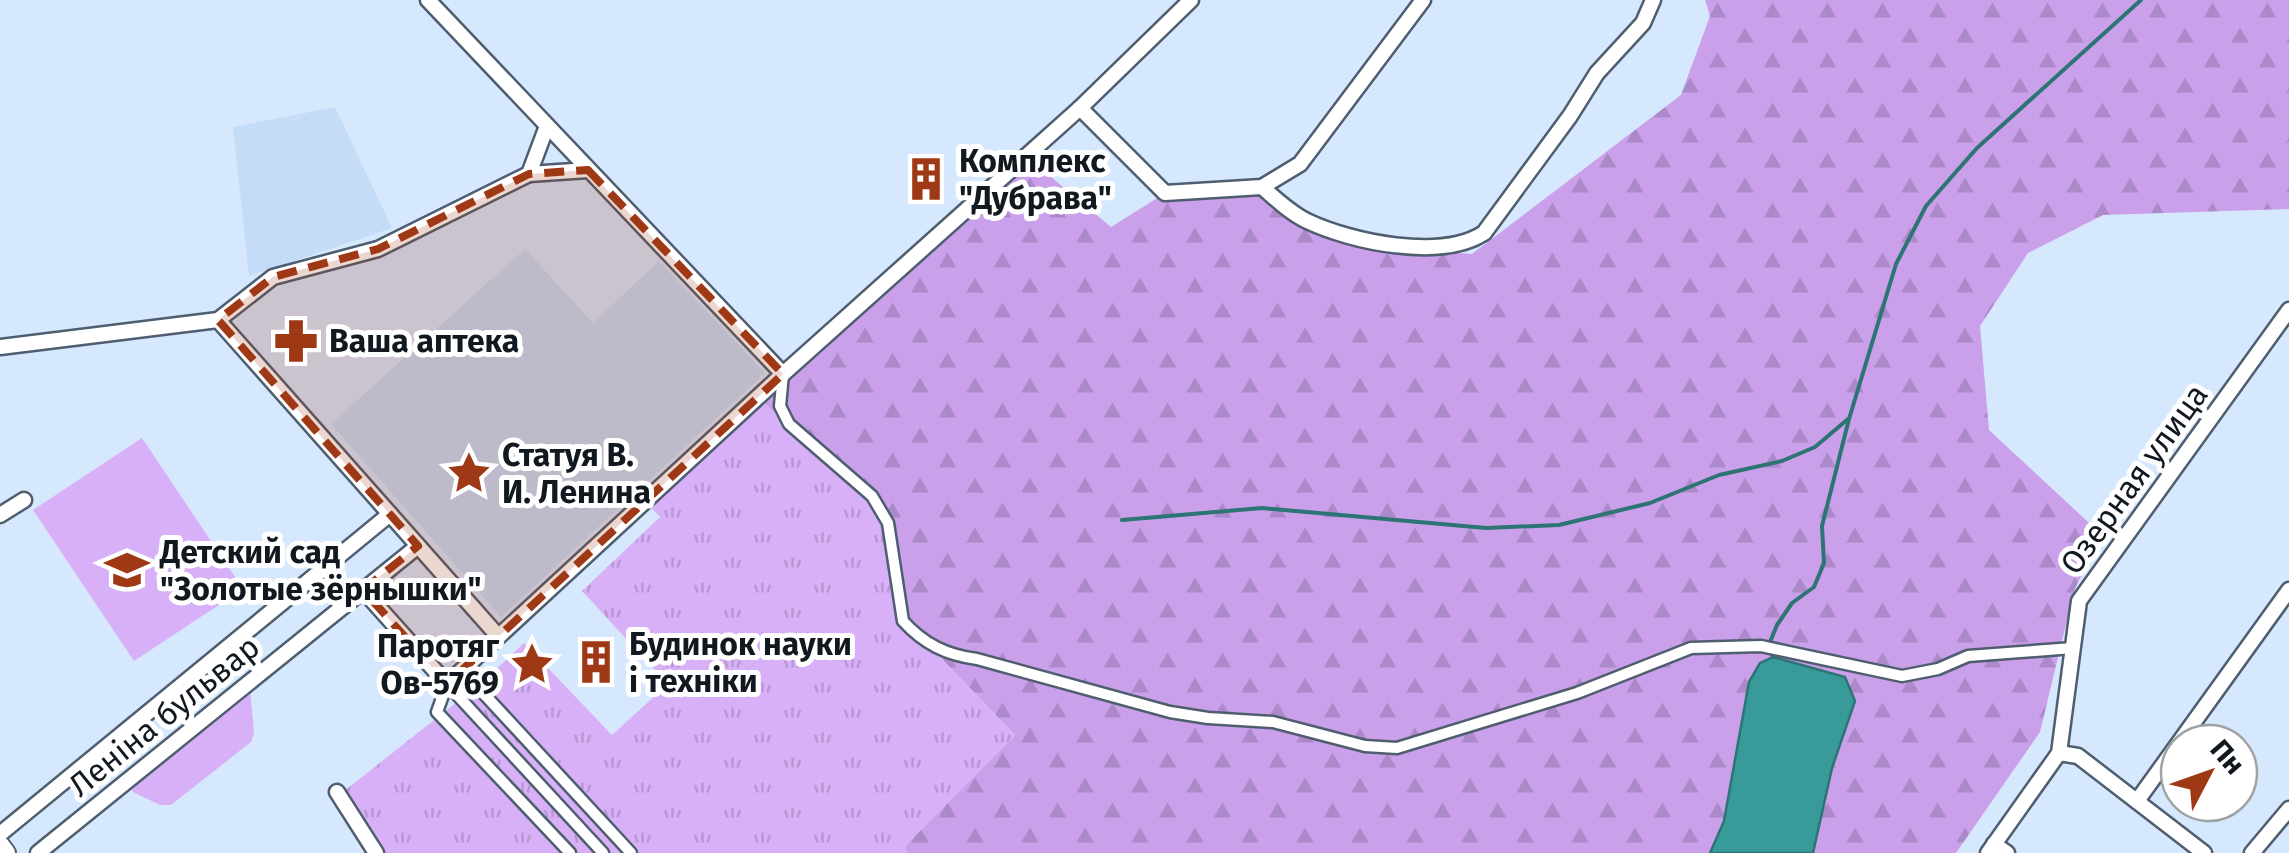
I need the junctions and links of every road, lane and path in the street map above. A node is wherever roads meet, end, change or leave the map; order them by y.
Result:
1 (428, 0) edge
2 (1191, 0) edge
3 (1423, 0) edge
4 (1652, 0) edge
5 (1080, 108) junction
6 (547, 126) junction
7 (588, 170) junction
8 (528, 174) junction
9 (1262, 187) junction
10 (2289, 310) edge
11 (218, 320) junction
12 (0, 347) edge
13 (783, 374) junction
14 (24, 500) dead end
15 (390, 514) junction
16 (0, 515) edge
17 (418, 546) junction
18 (363, 590) junction
19 (2289, 590) edge
20 (498, 636) junction
21 (2073, 648) junction
22 (448, 684) junction
23 (2058, 753) junction
24 (337, 792) dead end
25 (2138, 801) junction
26 (2289, 809) edge
27 (0, 834) edge
28 (0, 845) edge
29 (1996, 850) edge
30 (6, 853) edge
31 (38, 853) edge
32 (376, 853) edge
33 (570, 853) edge
34 (603, 853) edge
35 (631, 853) edge
36 (2204, 853) edge
37 (2252, 853) edge

1 - 6 street
2 - 5 street
3 - 9 street
4 - 9 street
5 - 9 street
5 - 13 street
6 - 7 street
6 - 8 street
7 - 8 street
7 - 13 street
8 - 11 street
10 - 21 street, Озерная улица
11 - 12 street
11 - 15 street
13 - 20 street
13 - 21 street
14 - 16 street
15 - 17 street
15 - 27 street, Леніна бульвар
17 - 18 street, Леніна бульвар
17 - 20 street
18 - 22 street
18 - 31 street, Леніна бульвар
19 - 25 street
20 - 22 street
21 - 23 street, Озерная улица
22 - 33 street
22 - 34 street
22 - 35 street
23 - 25 street
23 - 29 street, Озерная улица
24 - 32 street
25 - 36 street
26 - 37 street
28 - 30 main road

